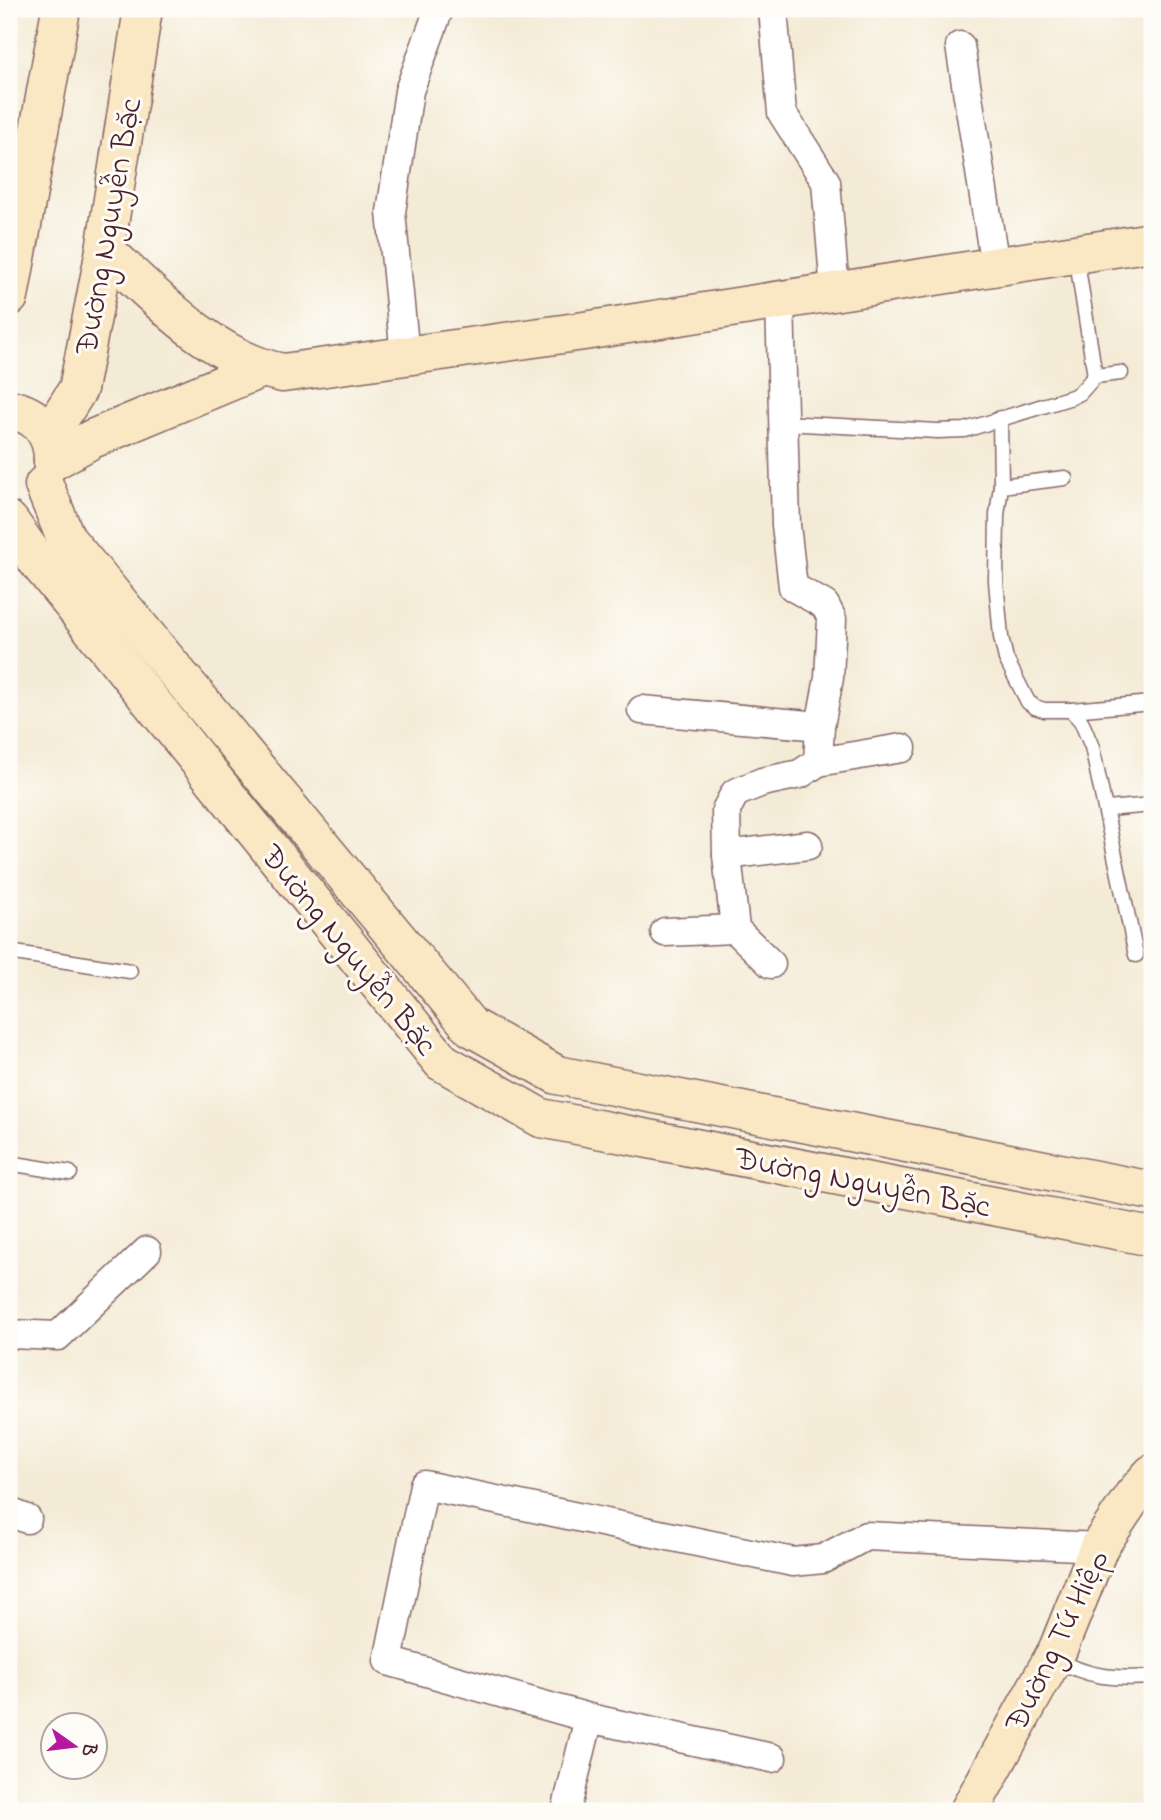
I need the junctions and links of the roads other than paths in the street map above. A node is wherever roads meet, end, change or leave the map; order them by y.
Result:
1 (61, 9) edge
2 (143, 9) edge
3 (439, 9) edge
4 (772, 9) edge
5 (960, 46) dead end
6 (1152, 242) edge
7 (105, 250) junction
8 (1076, 254) junction
9 (995, 266) junction
10 (835, 291) junction
11 (9, 297) edge
12 (780, 301) junction
13 (405, 356) junction
14 (260, 369) junction
15 (1121, 373) dead end
16 (1095, 376) junction
17 (9, 409) edge
18 (1000, 418) junction
19 (783, 423) junction
20 (48, 460) junction
21 (1065, 478) dead end
22 (1001, 486) junction
23 (9, 503) edge
24 (9, 521) edge
25 (1152, 703) edge
26 (642, 710) dead end
27 (1071, 710) junction
28 (820, 726) junction
29 (902, 748) dead end
30 (818, 762) junction
31 (1152, 805) edge
32 (1107, 809) junction
33 (808, 845) dead end
34 (727, 855) junction
35 (736, 929) junction
36 (666, 932) dead end
37 (9, 952) edge
38 (1136, 956) dead end
39 (771, 964) dead end
40 (130, 971) dead end
41 (524, 1057) junction
42 (501, 1096) junction
43 (9, 1163) edge
44 (70, 1173) dead end
45 (1152, 1191) edge
46 (1152, 1237) edge
47 (147, 1251) dead end
48 (9, 1334) edge
49 (1152, 1474) edge
50 (1099, 1547) junction
51 (1053, 1657) junction
52 (1152, 1677) edge
53 (589, 1718) junction
54 (772, 1758) dead end
55 (566, 1811) edge
56 (969, 1811) edge

1 - 11 main road
2 - 7 main road, Đường Nguyễn Bặc
3 - 13 street
4 - 10 street
5 - 9 street
6 - 8 main road
7 - 14 main road
7 - 20 main road, Đường Nguyễn Bặc
8 - 9 main road
8 - 16 lane
9 - 10 main road
10 - 12 main road
12 - 13 main road
12 - 19 street
13 - 14 main road
14 - 20 main road
15 - 16 lane
16 - 18 lane
17 - 20 main road
18 - 19 lane
18 - 22 lane
19 - 28 street
20 - 23 main road
20 - 41 main road, Đường Nguyễn Bặc
21 - 22 lane
22 - 27 lane
24 - 42 main road, Đường Nguyễn Bặc
25 - 27 lane
26 - 28 street
27 - 32 lane
28 - 30 street
29 - 30 street
30 - 34 street
31 - 32 lane
32 - 38 lane
33 - 34 street
34 - 35 street
35 - 36 street
35 - 39 street
37 - 40 lane
41 - 42 main road
41 - 45 main road, Đường Nguyễn Bặc
42 - 46 main road, Đường Nguyễn Bặc
43 - 44 lane
47 - 48 street
49 - 50 main road, Đường Tứ Hiệp
50 - 51 main road, Đường Tứ Hiệp
50 - 53 street
51 - 52 lane
51 - 56 main road, Đường Tứ Hiệp
53 - 54 street
53 - 55 street

